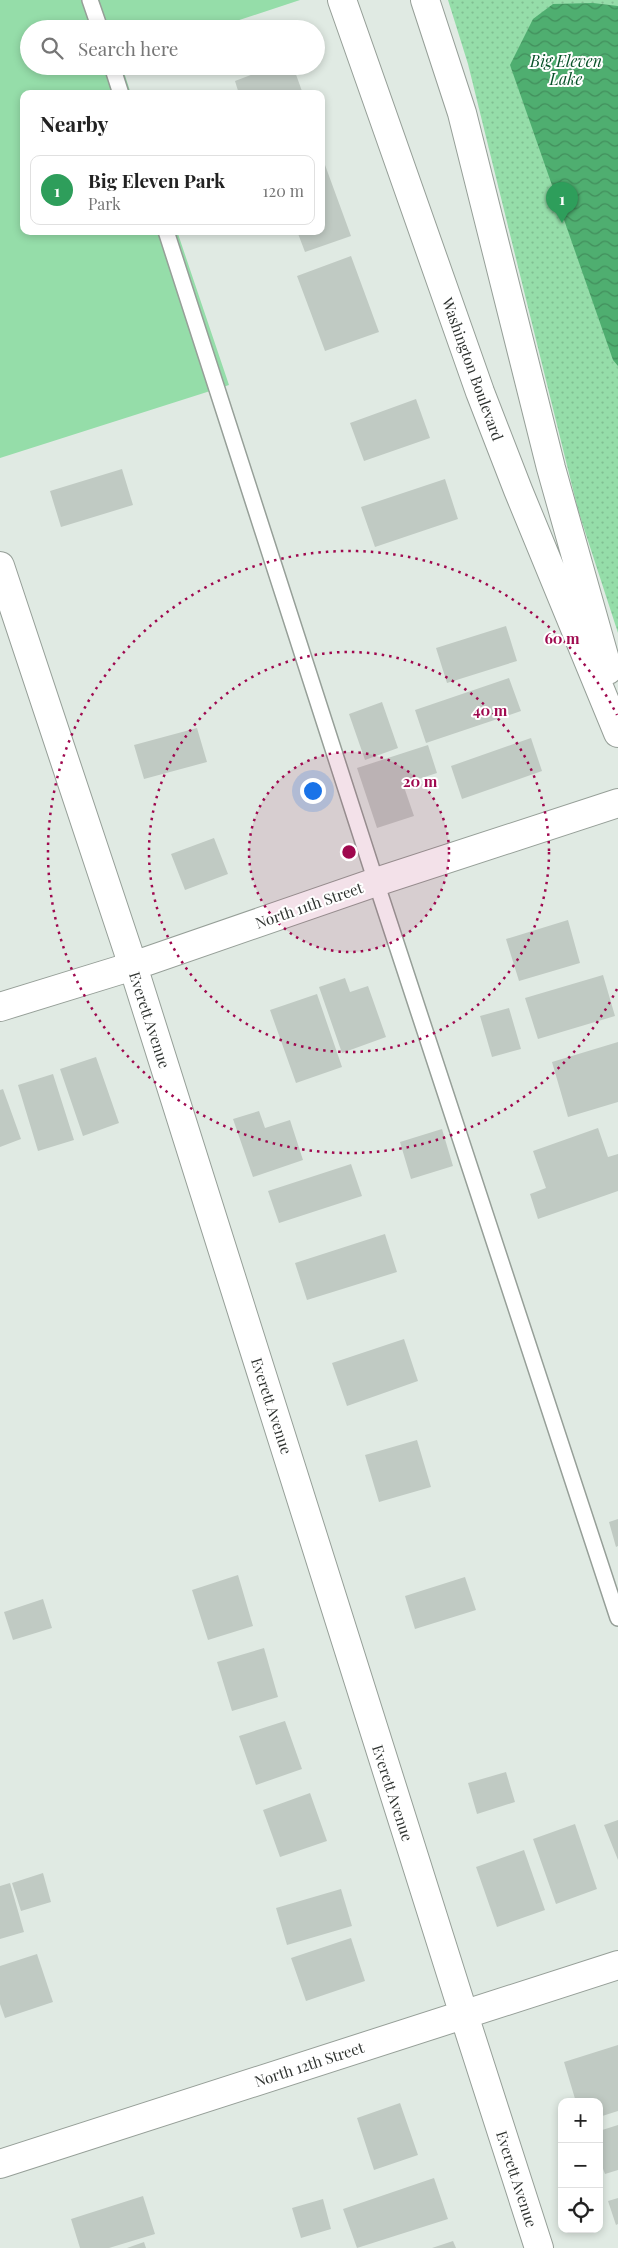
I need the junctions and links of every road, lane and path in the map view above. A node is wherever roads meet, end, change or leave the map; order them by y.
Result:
1 (90, 0) edge
2 (342, 0) edge
3 (425, 0) edge
4 (97, 20) edge
5 (115, 75) edge
6 (120, 90) edge
7 (167, 235) edge
8 (0, 566) edge
9 (618, 706) edge
10 (618, 734) edge
11 (618, 802) edge
12 (376, 882) junction
13 (133, 966) junction
14 (0, 1007) edge
15 (618, 1618) edge
16 (618, 1966) edge
17 (464, 2015) junction
18 (0, 2164) edge
19 (539, 2248) edge

1 - 4 lane
2 - 10 street, Washington Boulevard
3 - 9 street
5 - 6 lane
7 - 12 lane
8 - 13 street, Everett Avenue
11 - 12 street, North 11th Street
12 - 13 street, North 11th Street
12 - 15 lane
13 - 14 street, North 11th Street
13 - 17 street, Everett Avenue
16 - 17 street, North 12th Street
17 - 18 street, North 12th Street
17 - 19 street, Everett Avenue

